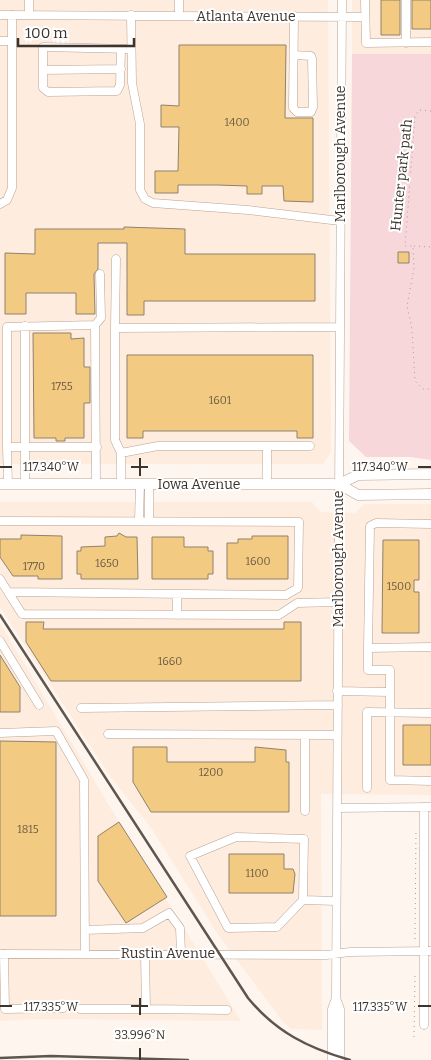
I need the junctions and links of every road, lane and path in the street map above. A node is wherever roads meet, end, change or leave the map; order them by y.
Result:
1 (29, 0) edge
2 (179, 0) edge
3 (342, 0) edge
4 (365, 0) edge
5 (406, 0) edge
6 (0, 15) edge
7 (12, 15) junction
8 (29, 15) junction
9 (131, 16) junction
10 (178, 16) junction
11 (294, 16) junction
12 (342, 16) junction
13 (365, 17) junction
14 (0, 41) edge
15 (12, 41) junction
16 (406, 42) junction
17 (431, 42) edge
18 (121, 49) junction
19 (131, 49) junction
20 (294, 55) junction
21 (121, 69) junction
22 (43, 70) junction
23 (431, 111) edge
24 (0, 204) edge
25 (340, 221) junction
26 (413, 246) junction
27 (431, 248) edge
28 (116, 259) dead end
29 (100, 274) dead end
30 (95, 325) junction
31 (25, 326) junction
32 (339, 327) junction
33 (115, 328) junction
34 (431, 389) edge
35 (267, 446) junction
36 (310, 446) dead end
37 (7, 447) junction
38 (24, 447) junction
39 (96, 447) junction
40 (121, 453) junction
41 (431, 474) edge
42 (4, 484) edge
43 (26, 484) junction
44 (96, 484) junction
45 (121, 484) junction
46 (145, 484) junction
47 (267, 484) junction
48 (339, 484) junction
49 (431, 494) edge
50 (139, 520) junction
51 (149, 520) junction
52 (0, 521) edge
53 (431, 524) edge
54 (0, 580) edge
55 (298, 588) junction
56 (8, 592) junction
57 (177, 595) junction
58 (338, 602) junction
59 (297, 603) junction
60 (177, 614) junction
61 (0, 641) edge
62 (431, 647) edge
63 (368, 648) junction
64 (338, 691) junction
65 (390, 692) junction
66 (39, 705) dead end
67 (338, 706) junction
68 (81, 708) dead end
69 (390, 712) junction
70 (431, 713) edge
71 (0, 733) edge
72 (108, 734) dead end
73 (305, 735) junction
74 (338, 735) junction
75 (431, 781) edge
76 (367, 788) dead end
77 (428, 807) edge
78 (337, 808) junction
79 (305, 811) dead end
80 (416, 829) dead end
81 (303, 900) junction
82 (336, 901) junction
83 (85, 930) junction
84 (414, 938) dead end
85 (427, 951) edge
86 (2, 954) edge
87 (85, 954) junction
88 (145, 954) junction
89 (181, 954) junction
90 (336, 954) junction
91 (415, 976) dead end
92 (336, 998) junction
93 (63, 1008) dead end
94 (2, 1009) edge
95 (80, 1009) dead end
96 (146, 1009) junction
97 (228, 1010) dead end
98 (424, 1025) dead end
99 (414, 1038) dead end
100 (332, 1060) edge
101 (340, 1060) edge

1 - 8 street
2 - 10 street
3 - 12 street, Marlborough Avenue
4 - 13 street
5 - 16 street
6 - 7 street, Atlanta Avenue
7 - 8 street, Atlanta Avenue
7 - 15 street
8 - 9 street, Atlanta Avenue
9 - 10 street, Atlanta Avenue
9 - 19 street
10 - 11 street, Atlanta Avenue
11 - 12 street, Atlanta Avenue
11 - 20 street
12 - 13 street, Atlanta Avenue
12 - 25 street, Marlborough Avenue
13 - 16 street
14 - 15 street
15 - 24 street
16 - 17 street
18 - 19 street
18 - 21 street
18 - 22 street
19 - 25 street
20 - 20 street
21 - 22 street
21 - 22 street
23 - 26 path, Hunter park path
25 - 32 street, Marlborough Avenue
26 - 27 path, Hunter park path
26 - 34 path, Hunter park path
28 - 33 street
29 - 30 street
30 - 31 street
30 - 39 street
31 - 37 street
31 - 38 street
32 - 33 street
32 - 48 street, Marlborough Avenue
33 - 40 street
35 - 36 street
35 - 40 street
35 - 47 street
37 - 38 street
37 - 42 street
38 - 39 street
38 - 43 street
39 - 44 street
40 - 45 street
41 - 48 main road, Iowa Avenue
42 - 43 main road, Iowa Avenue
43 - 44 main road, Iowa Avenue
44 - 45 main road, Iowa Avenue
45 - 46 main road, Iowa Avenue
46 - 47 main road, Iowa Avenue
46 - 50 street
46 - 51 street
47 - 48 main road, Iowa Avenue
48 - 49 main road, Iowa Avenue
48 - 58 street, Marlborough Avenue
50 - 51 street
50 - 52 street
51 - 55 street
53 - 63 street
54 - 56 street
55 - 57 street
55 - 59 street
56 - 57 street
56 - 60 street
57 - 60 street
58 - 59 street
58 - 64 street, Marlborough Avenue
59 - 60 street
61 - 66 street
62 - 63 street
63 - 65 street
64 - 65 street
64 - 67 street, Marlborough Avenue
65 - 69 street
67 - 68 street
67 - 74 street, Marlborough Avenue
69 - 70 street
69 - 75 street
69 - 76 street
71 - 83 street
72 - 73 street
73 - 74 street
73 - 79 street
74 - 78 street, Marlborough Avenue
77 - 78 street
77 - 85 street
78 - 82 street, Marlborough Avenue
80 - 84 path
81 - 81 street
81 - 82 street
82 - 90 street, Marlborough Avenue
83 - 87 street
83 - 89 street
85 - 90 street, Rustin Avenue
85 - 98 street
86 - 87 street, Rustin Avenue
86 - 94 street
87 - 88 street, Rustin Avenue
88 - 89 street, Rustin Avenue
88 - 96 street
89 - 90 street, Rustin Avenue
90 - 92 street, Marlborough Avenue
91 - 99 path
92 - 100 street, Marlborough Avenue
92 - 101 street, Marlborough Avenue
93 - 94 street
95 - 96 street
96 - 97 street

